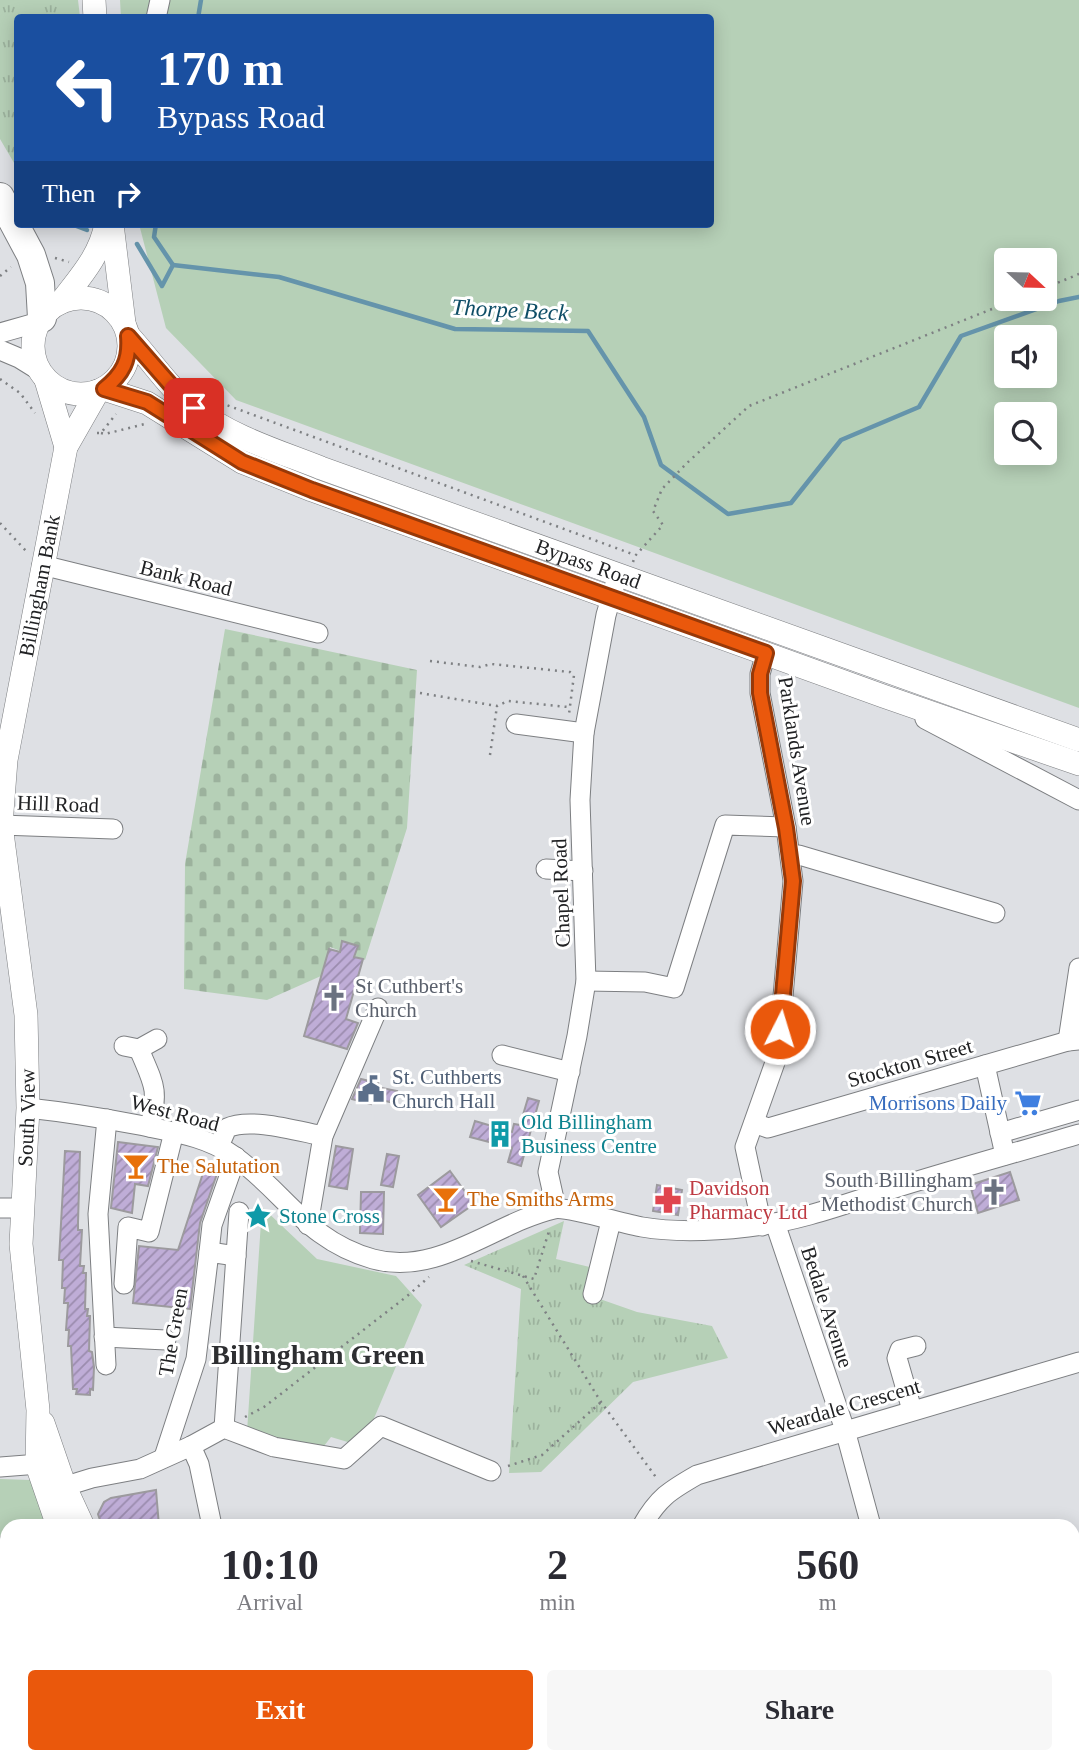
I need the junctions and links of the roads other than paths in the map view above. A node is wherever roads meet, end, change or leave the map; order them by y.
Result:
1 (0, 197) edge
2 (14, 223) edge
3 (17, 228) edge
4 (105, 228) edge
5 (113, 228) edge
6 (47, 314) junction
7 (126, 329) junction
8 (0, 333) edge
9 (0, 350) edge
10 (43, 376) junction
11 (101, 390) junction
12 (66, 447) junction
13 (42, 565) junction
14 (625, 568) junction
15 (610, 597) junction
16 (318, 633) dead end
17 (766, 653) junction
18 (883, 696) junction
19 (516, 724) dead end
20 (575, 732) junction
21 (1079, 740) edge
22 (1079, 764) edge
23 (1, 786) edge
24 (1079, 800) edge
25 (1, 825) edge
26 (786, 828) junction
27 (113, 829) dead end
28 (791, 855) junction
29 (546, 869) dead end
30 (583, 872) junction
31 (7, 910) edge
32 (995, 913) dead end
33 (1079, 968) edge
34 (586, 981) junction
35 (378, 1008) dead end
36 (158, 1040) dead end
37 (1073, 1041) edge
38 (502, 1055) dead end
39 (985, 1065) junction
40 (570, 1072) junction
41 (28, 1108) junction
42 (1079, 1110) edge
43 (107, 1119) junction
44 (754, 1123) junction
45 (150, 1127) junction
46 (174, 1132) junction
47 (1000, 1133) junction
48 (1079, 1135) edge
49 (323, 1136) junction
50 (219, 1146) junction
51 (1005, 1155) junction
52 (236, 1157) junction
53 (11, 1208) edge
54 (556, 1209) junction
55 (239, 1212) dead end
56 (611, 1221) junction
57 (769, 1224) junction
58 (308, 1225) junction
59 (209, 1252) junction
60 (236, 1256) junction
61 (124, 1284) dead end
62 (593, 1294) dead end
63 (202, 1305) junction
64 (232, 1307) junction
65 (104, 1337) junction
66 (166, 1340) dead end
67 (916, 1346) dead end
68 (1079, 1362) edge
69 (106, 1366) dead end
70 (912, 1410) junction
71 (224, 1428) junction
72 (845, 1430) junction
73 (191, 1446) junction
74 (164, 1457) junction
75 (47, 1464) junction
76 (0, 1467) edge
77 (491, 1471) road end
78 (55, 1489) junction
79 (57, 1519) edge
80 (78, 1519) edge
81 (211, 1519) edge
82 (646, 1519) edge
83 (869, 1519) edge

1 - 2 highway
3 - 6 highway
4 - 6 main road
5 - 7 main road
6 - 7 main road
6 - 8 street
6 - 10 main road
7 - 11 main road
7 - 14 main road, Bypass Road
9 - 10 street
10 - 11 main road
10 - 12 main road
11 - 12 main road, Billingham Bank
11 - 15 main road, Bypass Road
12 - 13 main road, Billingham Bank
13 - 16 street, Bank Road
13 - 23 main road, Billingham Bank
14 - 15 street, Chapel Road
14 - 21 main road, Bypass Road
15 - 17 main road, Bypass Road
15 - 20 street, Chapel Road
17 - 18 main road, Bypass Road
17 - 26 street, Parklands Avenue
18 - 22 main road, Bypass Road
18 - 24 street, Bypass Road
19 - 20 street
20 - 30 street, Chapel Road
23 - 25 main road, Billingham Bank
25 - 27 street, Hill Road
25 - 31 main road, South View
26 - 28 street, Parklands Avenue
26 - 34 street
28 - 32 street
28 - 44 street, Parklands Avenue
29 - 30 street
30 - 34 street, Chapel Road
31 - 41 main road, South View
33 - 37 street
34 - 40 street, Chapel Road
35 - 49 street
36 - 45 street
37 - 39 street, Stockton Street
38 - 40 street
39 - 44 street, Stockton Street
39 - 47 street
40 - 54 street, Chapel Road
41 - 43 street, West Road
41 - 53 main road, South View
42 - 47 street
43 - 45 street, West Road
43 - 65 street
44 - 57 street, Parklands Avenue
45 - 46 street, West Road
46 - 50 street, West Road
46 - 61 street
47 - 51 street
48 - 51 street
49 - 50 street
49 - 58 street
50 - 52 street, West Road
51 - 57 street
52 - 58 street, West Road
52 - 59 street, The Green
53 - 75 main road, South View
54 - 56 street
54 - 58 street, West Road
55 - 60 street
56 - 57 street
56 - 62 street
57 - 72 street, Bedale Avenue
59 - 60 street
59 - 63 street, The Green
60 - 64 street
63 - 64 street
63 - 74 street, The Green
64 - 71 street
65 - 66 street
65 - 69 street
67 - 70 street
68 - 70 street, Weardale Crescent
70 - 72 street, Weardale Crescent
71 - 73 street
71 - 77 street
72 - 82 street, Weardale Crescent
72 - 83 street, Bedale Avenue
73 - 74 street
73 - 81 street
74 - 78 street
75 - 76 street
75 - 78 main road, South View
78 - 79 main road
78 - 80 main road

